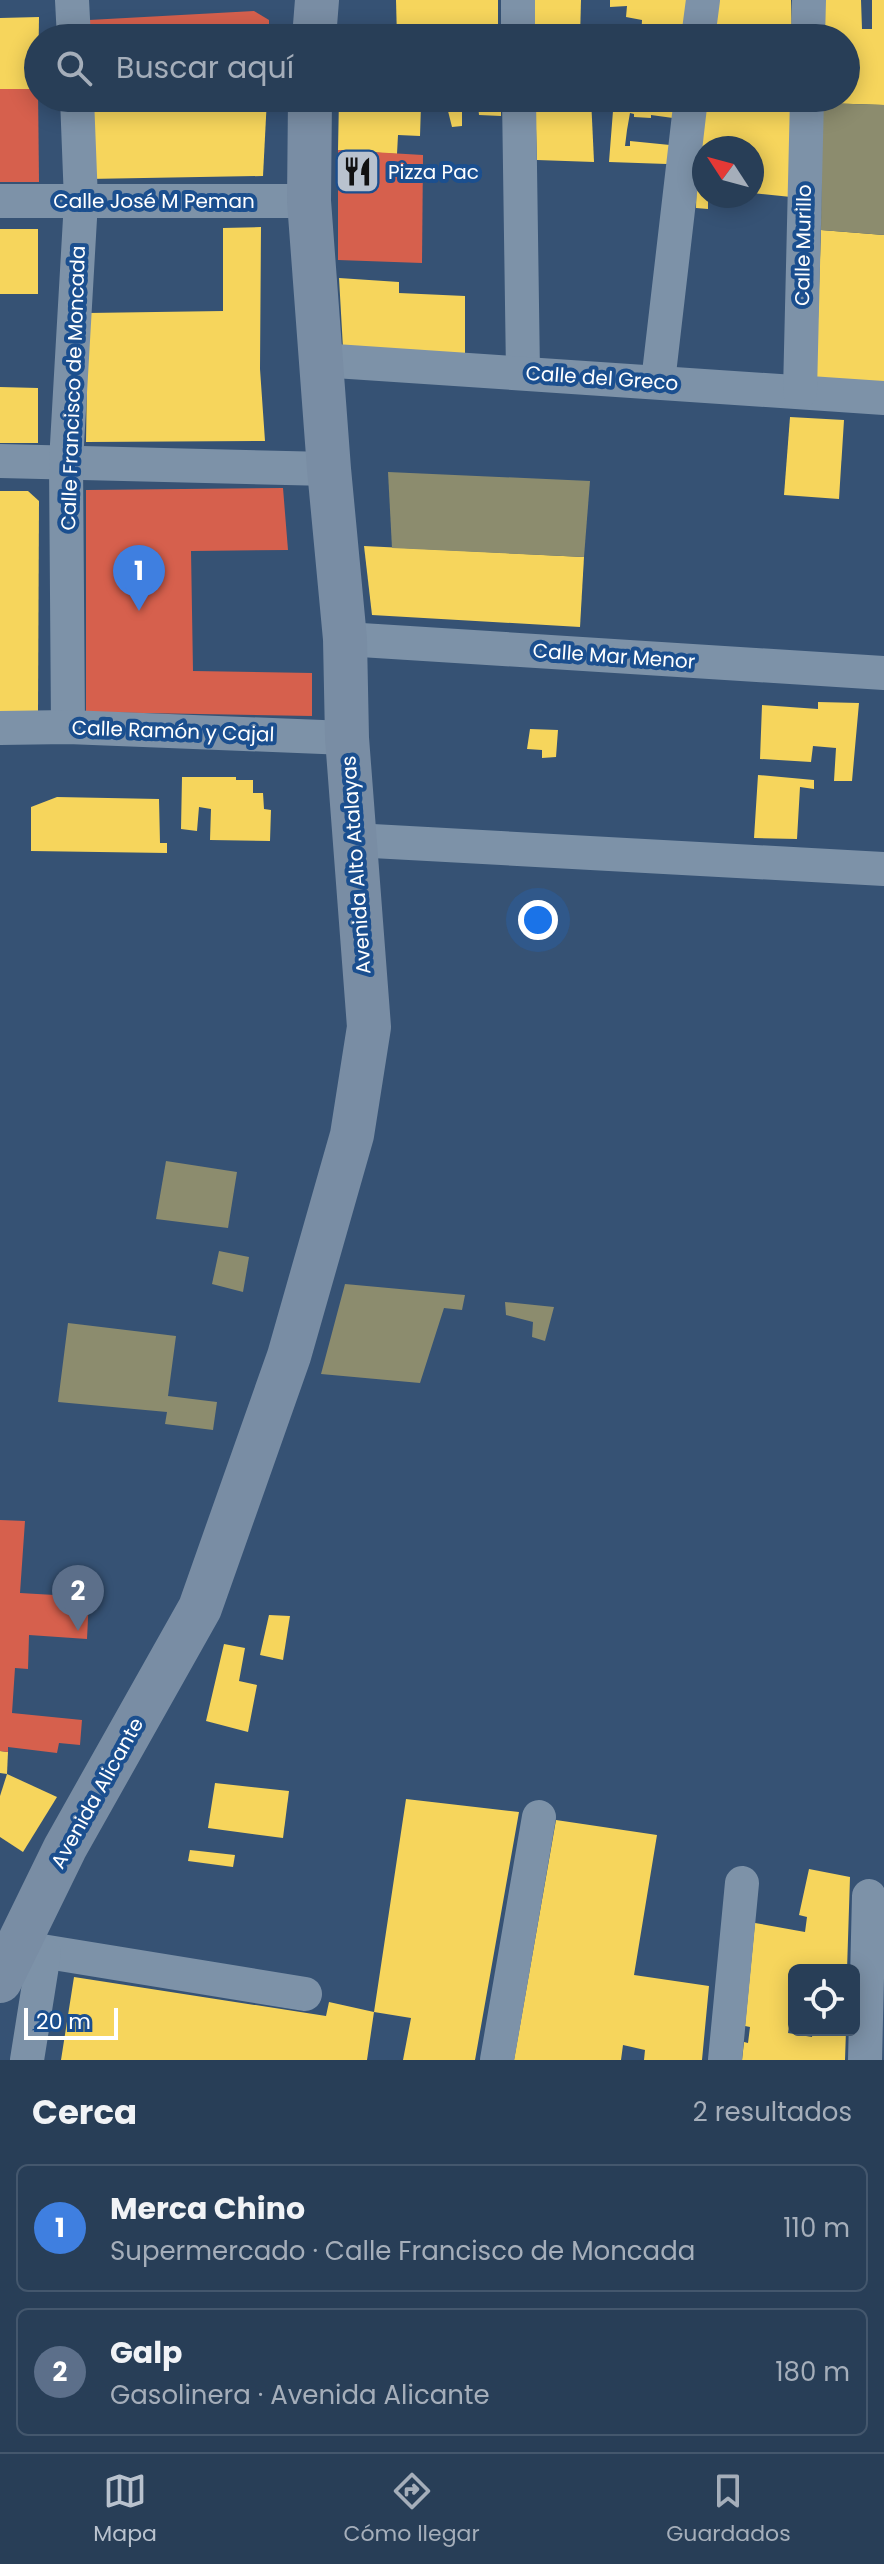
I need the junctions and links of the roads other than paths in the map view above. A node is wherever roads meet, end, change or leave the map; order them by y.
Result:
1 (72, 0) edge
2 (317, 0) edge
3 (518, 0) edge
4 (703, 0) edge
5 (809, 0) edge
6 (73, 24) edge
7 (315, 24) edge
8 (518, 24) edge
9 (700, 24) edge
10 (808, 24) edge
11 (78, 112) edge
12 (310, 112) edge
13 (519, 112) edge
14 (689, 112) edge
15 (807, 112) edge
16 (0, 201) edge
17 (81, 201) junction
18 (309, 201) junction
19 (320, 360) junction
20 (523, 373) junction
21 (658, 382) junction
22 (800, 392) junction
23 (884, 398) edge
24 (0, 461) edge
25 (66, 462) junction
26 (329, 469) junction
27 (345, 639) junction
28 (884, 673) edge
29 (68, 727) junction
30 (0, 728) edge
31 (347, 738) junction
32 (354, 840) junction
33 (884, 869) edge
34 (200, 1608) joint
35 (539, 1817) dead end
36 (742, 1883) dead end
37 (869, 1896) dead end
38 (20, 1960) edge
39 (305, 1994) dead end
40 (27, 2060) edge
41 (497, 2060) edge
42 (725, 2060) edge
43 (865, 2060) edge

1 - 6 street
2 - 7 main road
3 - 8 street
4 - 9 street
5 - 10 street
11 - 17 street, Calle Francisco de Moncada
12 - 18 main road, Avenida Alto Atalayas
13 - 20 street
14 - 21 street
15 - 22 street, Calle Murillo
16 - 17 street, Calle José M Peman
17 - 18 street, Calle José M Peman
17 - 25 street, Calle Francisco de Moncada
18 - 19 main road, Avenida Alto Atalayas
19 - 20 street, Calle del Greco
19 - 26 main road, Avenida Alto Atalayas
20 - 21 street, Calle del Greco
21 - 22 street, Calle del Greco
22 - 23 street, Calle del Greco
24 - 25 street
25 - 26 street
25 - 29 street, Calle Francisco de Moncada
26 - 27 main road, Avenida Alto Atalayas
27 - 28 street, Calle Mar Menor
27 - 31 main road, Avenida Alto Atalayas
29 - 30 street, Calle Ramón y Cajal
29 - 31 street, Calle Ramón y Cajal
31 - 32 main road, Avenida Alto Atalayas
32 - 33 street
32 - 34 main road, Avenida Alto Atalayas
34 - 38 main road, Avenida Alicante
35 - 41 street
36 - 42 street
37 - 43 street
38 - 39 street
38 - 40 street

